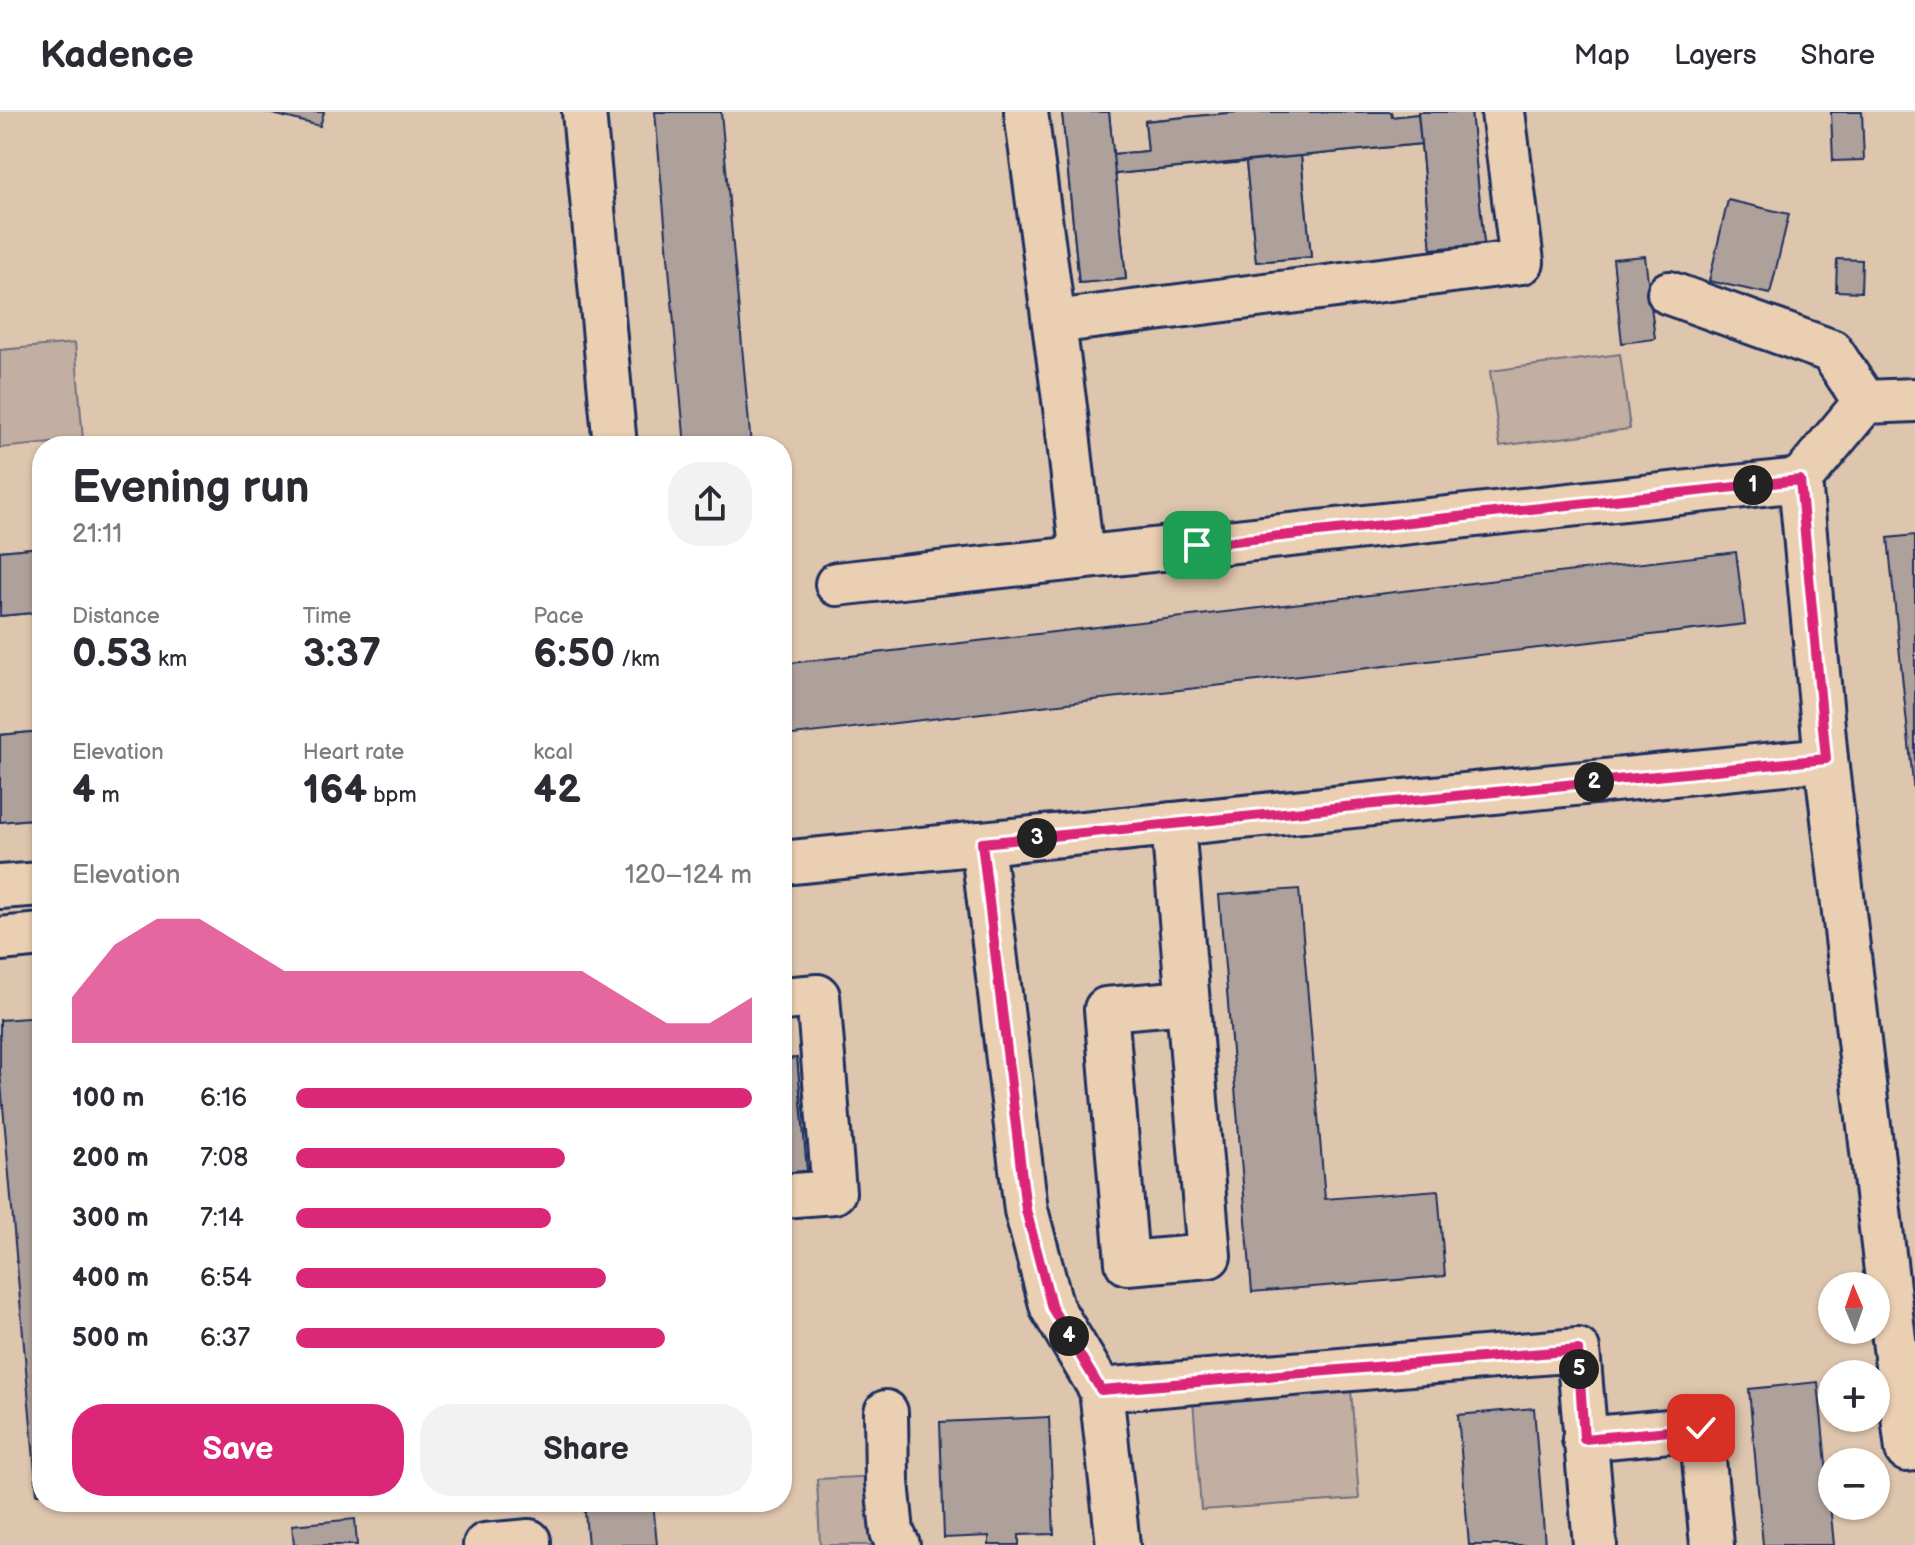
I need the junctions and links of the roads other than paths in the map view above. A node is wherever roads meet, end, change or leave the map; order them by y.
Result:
1 (584, 112) edge
2 (1026, 112) edge
3 (1503, 112) edge
4 (1669, 293) dead end
5 (1054, 322) junction
6 (1915, 400) edge
7 (1865, 402) junction
8 (614, 436) edge
9 (1800, 480) junction
10 (1082, 557) junction
11 (837, 584) dead end
12 (1826, 759) junction
13 (1173, 824) junction
14 (982, 843) junction
15 (792, 862) edge
16 (32, 885) edge
17 (0, 887) edge
18 (32, 936) edge
19 (0, 939) edge
20 (792, 998) edge
21 (1187, 1002) junction
22 (792, 1195) edge
23 (1101, 1390) junction
24 (886, 1412) dead end
25 (1584, 1439) junction
26 (1915, 1449) edge
27 (485, 1545) edge
28 (529, 1545) edge
29 (898, 1545) edge
30 (1118, 1545) edge
31 (1595, 1545) edge
32 (1712, 1545) edge

1 - 8 lane
2 - 5 lane
3 - 5 lane
4 - 7 lane
5 - 10 lane
6 - 7 lane
7 - 9 lane
9 - 10 lane
9 - 12 lane
10 - 11 lane
12 - 13 lane
12 - 26 lane
13 - 14 lane
13 - 21 lane
14 - 15 lane
14 - 23 lane
16 - 17 lane
18 - 19 lane
20 - 22 lane
21 - 21 lane
23 - 25 lane
23 - 30 lane
24 - 29 lane
25 - 31 lane
25 - 32 lane
27 - 28 lane

